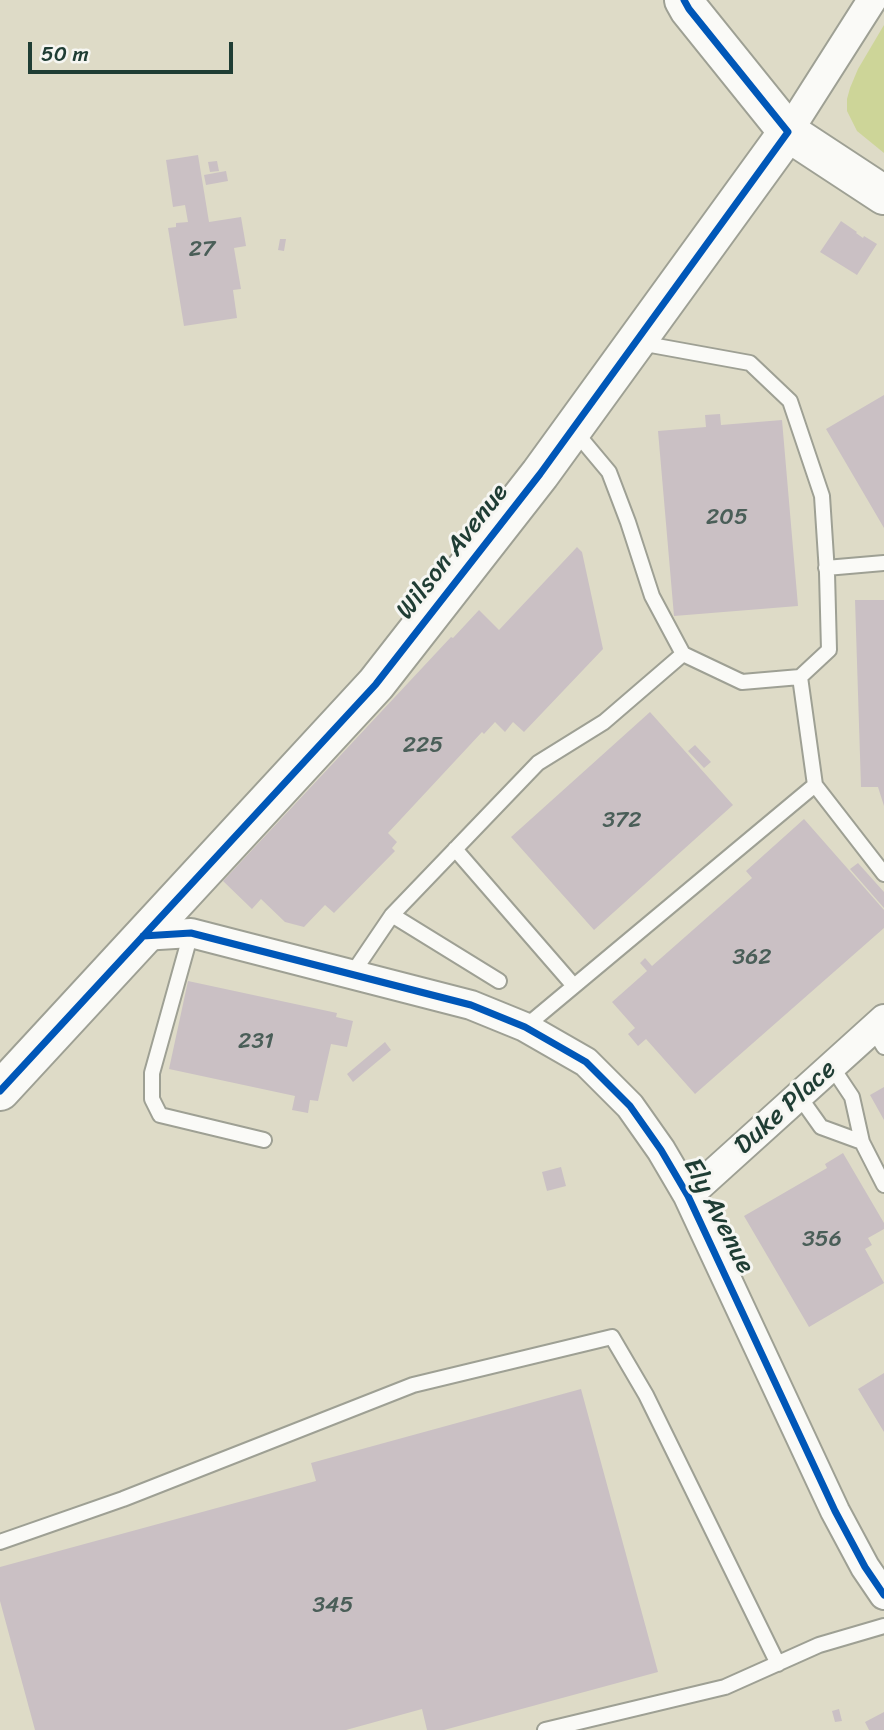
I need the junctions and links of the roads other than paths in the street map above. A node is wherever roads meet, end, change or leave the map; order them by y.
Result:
1 (684, 0) edge
2 (872, 0) edge
3 (788, 132) junction
4 (884, 195) edge
5 (636, 342) junction
6 (573, 428) junction
7 (884, 563) edge
8 (826, 568) junction
9 (683, 654) junction
10 (800, 677) junction
11 (816, 785) junction
12 (455, 849) junction
13 (884, 874) edge
14 (392, 915) junction
15 (191, 933) junction
16 (143, 936) junction
17 (352, 974) junction
18 (499, 981) dead end
19 (574, 986) junction
20 (525, 1027) junction
21 (880, 1032) edge
22 (832, 1067) junction
23 (0, 1091) edge
24 (799, 1096) junction
25 (264, 1140) dead end
26 (862, 1142) junction
27 (884, 1185) edge
28 (688, 1196) junction
29 (0, 1542) edge
30 (884, 1595) edge
31 (884, 1626) edge
32 (778, 1664) junction
33 (545, 1730) edge

1 - 3 main road
2 - 3 street
3 - 4 main road
3 - 5 main road, Wilson Avenue
5 - 6 main road, Wilson Avenue
5 - 8 lane
6 - 9 lane
6 - 16 main road, Wilson Avenue
7 - 8 lane
8 - 10 lane
9 - 10 lane
9 - 12 lane
10 - 11 lane
11 - 13 lane
11 - 19 lane
12 - 14 lane
12 - 19 lane
14 - 17 lane
14 - 18 lane
15 - 16 street, Ely Avenue
15 - 17 street, Ely Avenue
15 - 25 lane
16 - 23 main road, Wilson Avenue
17 - 20 street, Ely Avenue
19 - 20 lane
20 - 28 street, Ely Avenue
21 - 22 street, Duke Place
22 - 24 street, Duke Place
22 - 26 lane
24 - 26 lane
24 - 28 street, Duke Place
26 - 27 lane
28 - 30 street, Ely Avenue
29 - 32 lane
31 - 32 lane
32 - 33 lane

